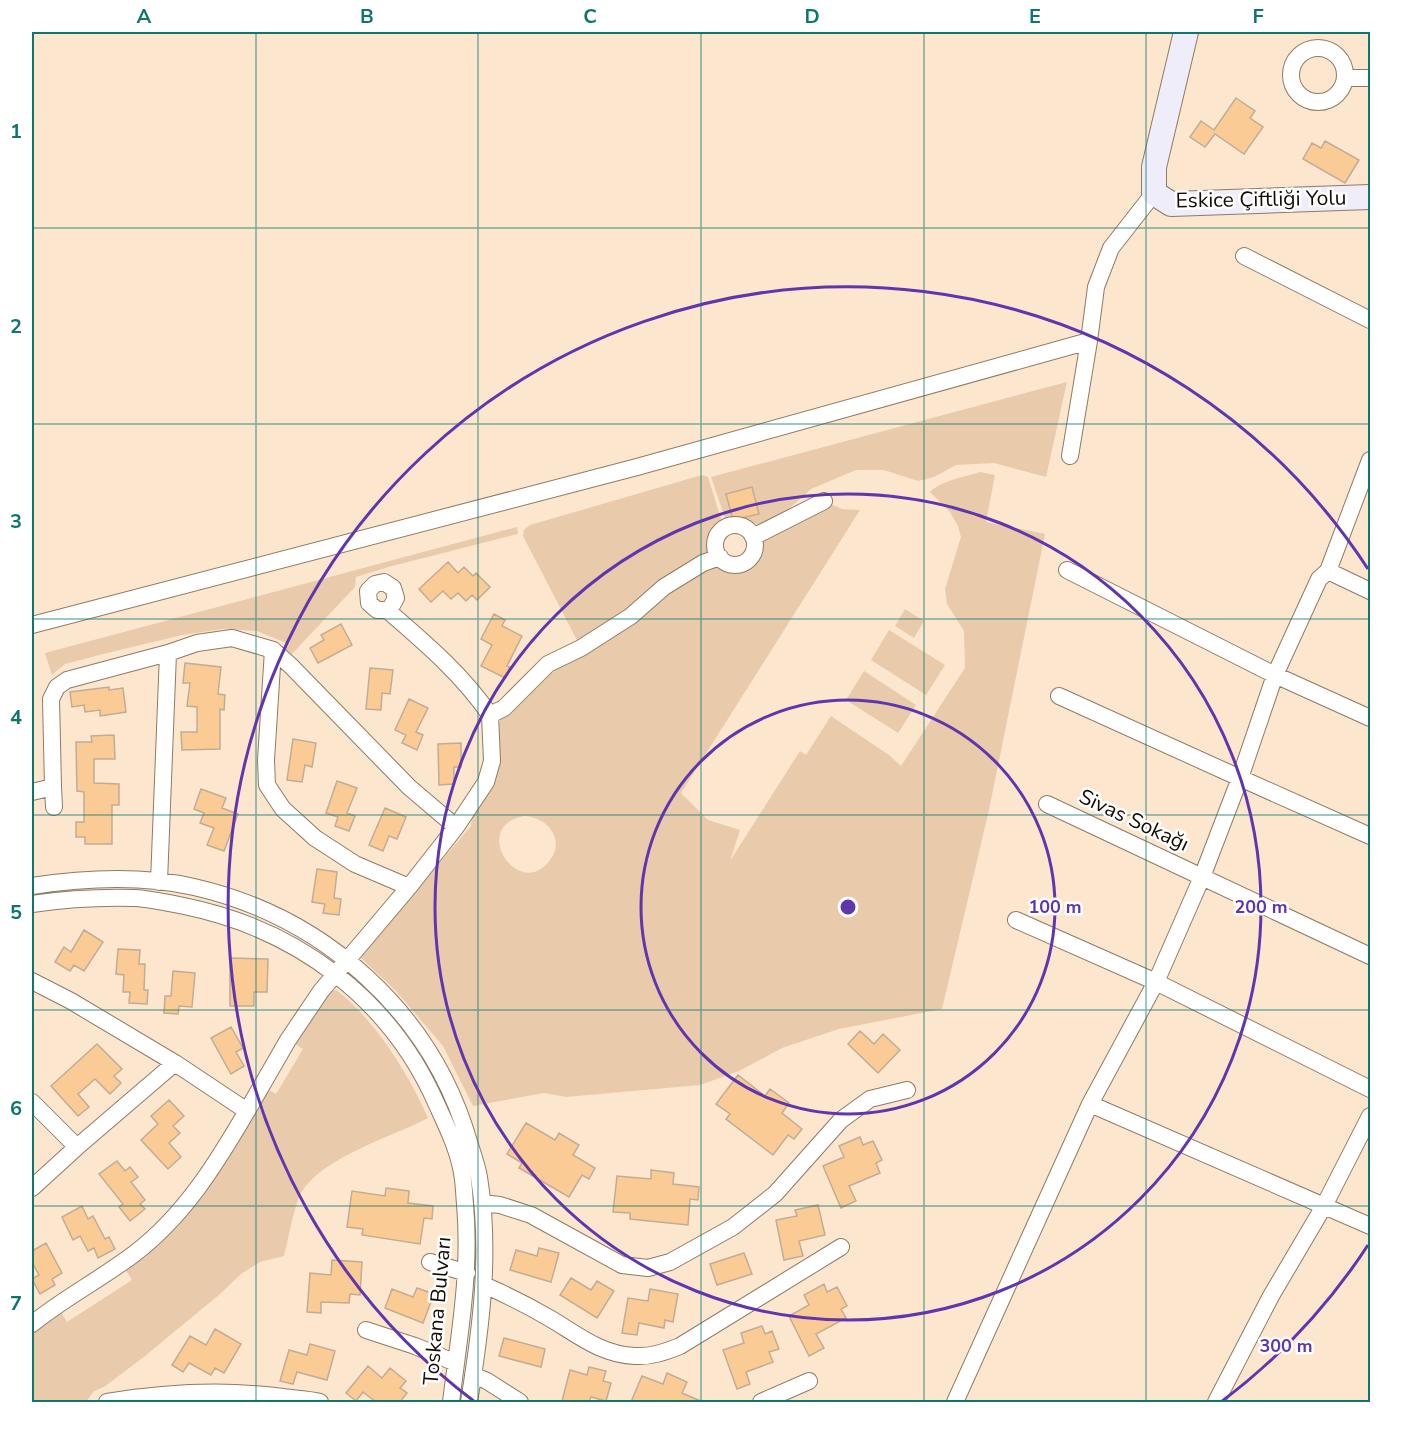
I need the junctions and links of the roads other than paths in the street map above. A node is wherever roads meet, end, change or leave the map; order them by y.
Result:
1 (1186, 32) edge
2 (1345, 78) dead end
3 (1371, 78) edge
4 (1154, 193) junction
5 (1371, 197) edge
6 (1245, 256) dead end
7 (1371, 320) edge
8 (1089, 341) junction
9 (1070, 456) dead end
10 (1371, 460) edge
11 (824, 501) dead end
12 (753, 537) junction
13 (720, 557) junction
14 (1066, 570) dead end
15 (1328, 571) junction
16 (1371, 591) edge
17 (387, 609) dead end
18 (32, 625) edge
19 (273, 650) junction
20 (168, 653) junction
21 (1275, 675) junction
22 (1059, 696) dead end
23 (490, 715) junction
24 (1371, 718) edge
25 (1240, 778) junction
26 (53, 787) junction
27 (32, 792) edge
28 (1047, 804) dead end
29 (54, 807) dead end
30 (456, 827) junction
31 (1371, 836) edge
32 (1202, 877) junction
33 (159, 882) junction
34 (32, 886) edge
35 (409, 886) junction
36 (32, 904) edge
37 (1016, 920) dead end
38 (1371, 956) edge
39 (348, 960) junction
40 (336, 973) junction
41 (32, 981) edge
42 (1156, 982) junction
43 (175, 1063) junction
44 (1371, 1089) edge
45 (908, 1090) dead end
46 (32, 1102) edge
47 (1090, 1104) junction
48 (247, 1111) junction
49 (1371, 1116) edge
50 (77, 1147) junction
51 (32, 1188) edge
52 (482, 1203) junction
53 (1324, 1206) junction
54 (1371, 1226) edge
55 (842, 1247) dead end
56 (430, 1262) dead end
57 (467, 1273) junction
58 (484, 1285) junction
59 (32, 1324) edge
60 (366, 1330) dead end
61 (456, 1363) junction
62 (473, 1375) junction
63 (809, 1381) dead end
64 (107, 1402) edge
65 (320, 1402) edge
66 (451, 1402) edge
67 (469, 1402) edge
68 (520, 1402) edge
69 (761, 1402) edge
70 (955, 1402) edge
71 (1216, 1402) edge

1 - 4 main road
2 - 3 street
4 - 5 main road, Eskice Çiftliği Yolu
4 - 8 street
6 - 7 street
8 - 9 street
8 - 18 street
10 - 15 street
11 - 12 street
12 - 13 street
12 - 13 street
13 - 23 street
14 - 21 street
15 - 16 street
15 - 21 street
17 - 23 street
19 - 20 street
19 - 30 street
19 - 35 street
20 - 26 street
20 - 33 street
21 - 24 street
21 - 25 street
22 - 25 street
23 - 30 street
25 - 31 street
25 - 32 street
26 - 27 street
26 - 29 street
28 - 32 street, Sivas Sokağı
30 - 35 street
32 - 38 street, Sivas Sokağı
32 - 42 street
33 - 34 street, Toskana Bulvarı
33 - 39 street, Toskana Bulvarı
35 - 39 street
36 - 40 street, Toskana Bulvarı
37 - 42 street
39 - 40 street
39 - 52 street, Toskana Bulvarı
40 - 48 street
40 - 57 street, Toskana Bulvarı
41 - 43 street
42 - 44 street
42 - 47 street
43 - 48 street
43 - 50 street
45 - 52 street
46 - 50 street
47 - 53 street
47 - 70 street
48 - 59 street
49 - 53 street
50 - 51 street
52 - 58 street, Toskana Bulvarı
53 - 54 street
53 - 71 street
55 - 58 street
56 - 57 street
57 - 61 street, Toskana Bulvarı
58 - 62 street, Toskana Bulvarı
60 - 61 street
61 - 66 street, Toskana Bulvarı
62 - 67 street, Toskana Bulvarı
62 - 68 street
63 - 69 street
64 - 65 street

